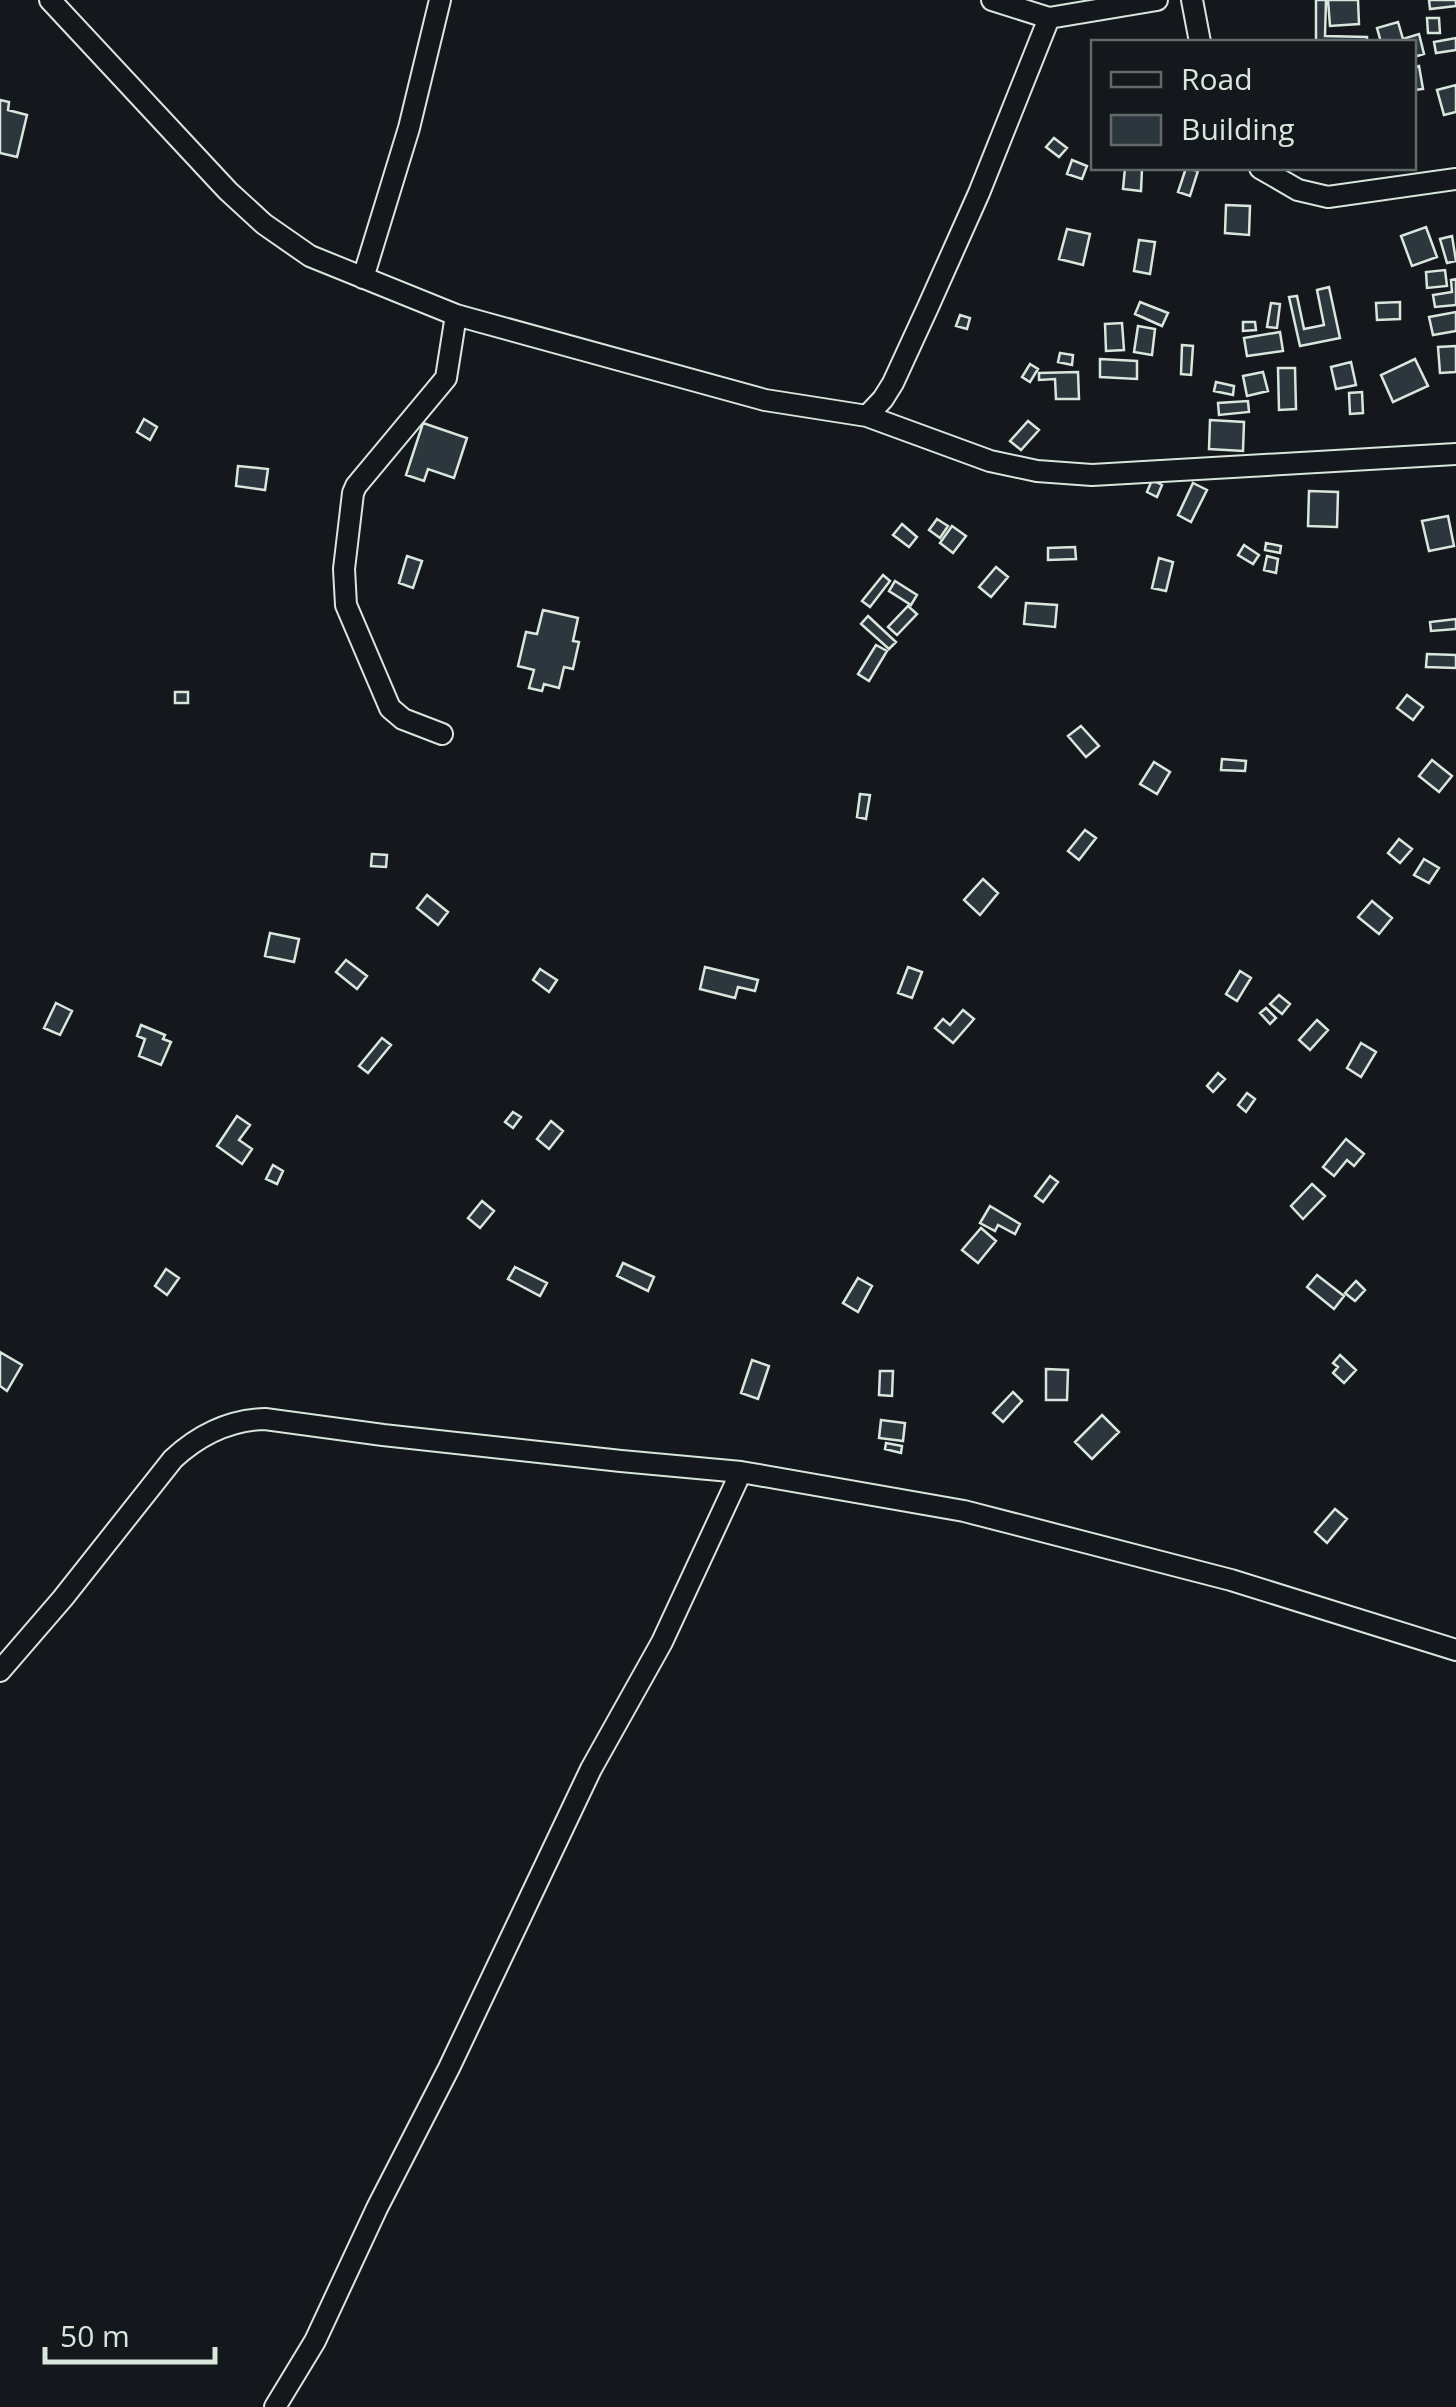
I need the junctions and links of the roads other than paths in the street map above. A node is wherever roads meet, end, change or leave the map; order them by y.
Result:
1 (50, 0) edge
2 (440, 0) edge
3 (992, 0) edge
4 (1157, 0) edge
5 (1192, 0) edge
6 (1115, 3) edge
7 (1049, 18) junction
8 (1200, 40) edge
9 (1263, 170) edge
10 (1456, 178) edge
11 (363, 278) junction
12 (456, 315) junction
13 (867, 416) junction
14 (1456, 454) edge
15 (442, 734) dead end
16 (741, 1472) junction
17 (1456, 1650) edge
18 (0, 1670) edge
19 (275, 2407) edge

1 - 11 street
2 - 11 street
3 - 7 street
4 - 6 street
5 - 8 street
6 - 7 street
7 - 13 street
9 - 10 street
11 - 12 street
12 - 13 street
12 - 15 street
13 - 14 street
16 - 17 street
16 - 18 street
16 - 19 street

